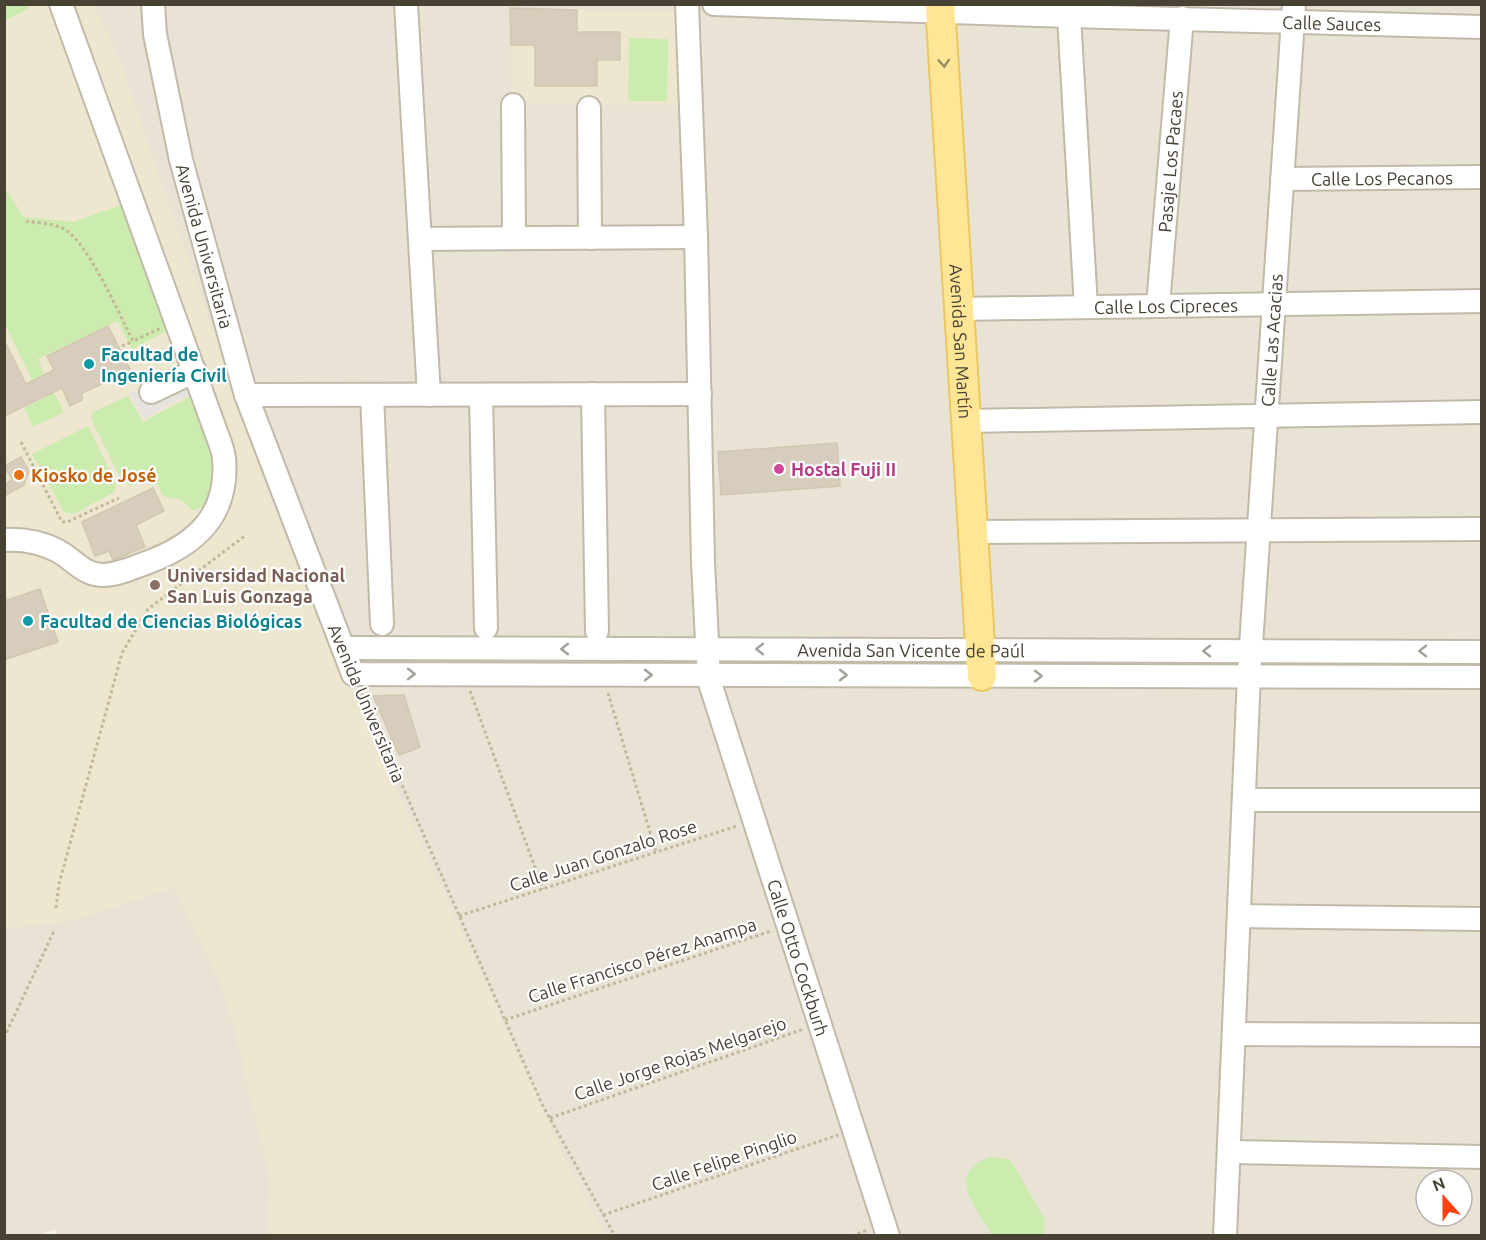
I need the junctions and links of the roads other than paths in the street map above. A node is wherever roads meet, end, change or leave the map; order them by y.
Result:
1 (61, 4) edge
2 (153, 4) edge
3 (406, 4) edge
4 (687, 4) edge
5 (714, 4) edge
6 (950, 8) edge
7 (1293, 13) edge
8 (1070, 16) junction
9 (1182, 18) junction
10 (1482, 27) edge
11 (513, 105) dead end
12 (589, 108) dead end
13 (1482, 177) edge
14 (1282, 179) junction
15 (696, 237) junction
16 (514, 238) junction
17 (590, 238) junction
18 (421, 239) junction
19 (1482, 302) edge
20 (1274, 303) junction
21 (1158, 305) junction
22 (1086, 307) junction
23 (969, 309) junction
24 (195, 371) junction
25 (151, 392) dead end
26 (593, 394) junction
27 (700, 394) junction
28 (246, 395) junction
29 (372, 395) junction
30 (429, 395) junction
31 (482, 395) junction
32 (1482, 412) edge
33 (1266, 416) junction
34 (975, 421) junction
35 (1482, 529) edge
36 (1259, 531) junction
37 (982, 532) junction
38 (4, 540) edge
39 (382, 624) dead end
40 (486, 628) dead end
41 (597, 631) dead end
42 (343, 648) junction
43 (1250, 651) junction
44 (1482, 652) edge
45 (989, 663) junction
46 (352, 674) joint
47 (1482, 677) edge
48 (1244, 800) junction
49 (1482, 801) edge
50 (1239, 916) junction
51 (1482, 919) edge
52 (1234, 1034) junction
53 (1482, 1035) edge
54 (1230, 1152) junction
55 (1482, 1157) edge
56 (888, 1236) edge
57 (1225, 1236) edge

1 - 24 street
2 - 28 street, Avenida Universitaria
3 - 18 street
4 - 15 street, Calle Otto Cockburh
5 - 6 street, Calle Sauces
6 - 8 street, Calle Sauces
6 - 23 main road, Avenida San Martín
7 - 9 street, Calle Sauces
7 - 10 street, Calle Sauces
7 - 14 street, Calle Las Acacias
8 - 9 street, Calle Sauces
8 - 22 street
9 - 21 street, Pasaje Los Pacaes
11 - 16 street
12 - 17 street
13 - 14 street, Calle Los Pecanos
14 - 20 street, Calle Las Acacias
15 - 17 street
15 - 27 street, Calle Otto Cockburh
16 - 17 street
16 - 18 street
18 - 30 street
19 - 20 street, Calle Los Cipreces
20 - 21 street, Calle Los Cipreces
20 - 33 street, Calle Las Acacias
21 - 22 street, Calle Los Cipreces
22 - 23 street, Calle Los Cipreces
23 - 34 main road, Avenida San Martín
24 - 25 street
24 - 38 street
26 - 27 street
26 - 31 street
26 - 41 street
27 - 56 street, Calle Otto Cockburh
28 - 29 street
28 - 42 street, Avenida Universitaria
29 - 30 street
29 - 39 street
30 - 31 street
31 - 40 street
32 - 33 street
33 - 34 street
33 - 36 street, Calle Las Acacias
34 - 37 main road, Avenida San Martín
35 - 36 street
36 - 37 street
36 - 43 street, Calle Las Acacias
37 - 45 main road, Avenida San Martín
45 -> 42 street, Avenida San Vicente de Paúl
42 - 46 street, Avenida Universitaria
44 -> 43 street, Avenida San Vicente de Paúl
43 -> 45 street, Avenida San Vicente de Paúl
43 - 48 street, Calle Las Acacias
46 -> 45 street, Avenida San Vicente de Paúl
45 -> 47 street, Avenida San Vicente de Paúl
48 - 49 street
48 - 50 street, Calle Las Acacias
50 - 51 street
50 - 52 street, Calle Las Acacias
52 - 53 street
52 - 54 street, Calle Las Acacias
54 - 55 street
54 - 57 street, Calle Las Acacias

